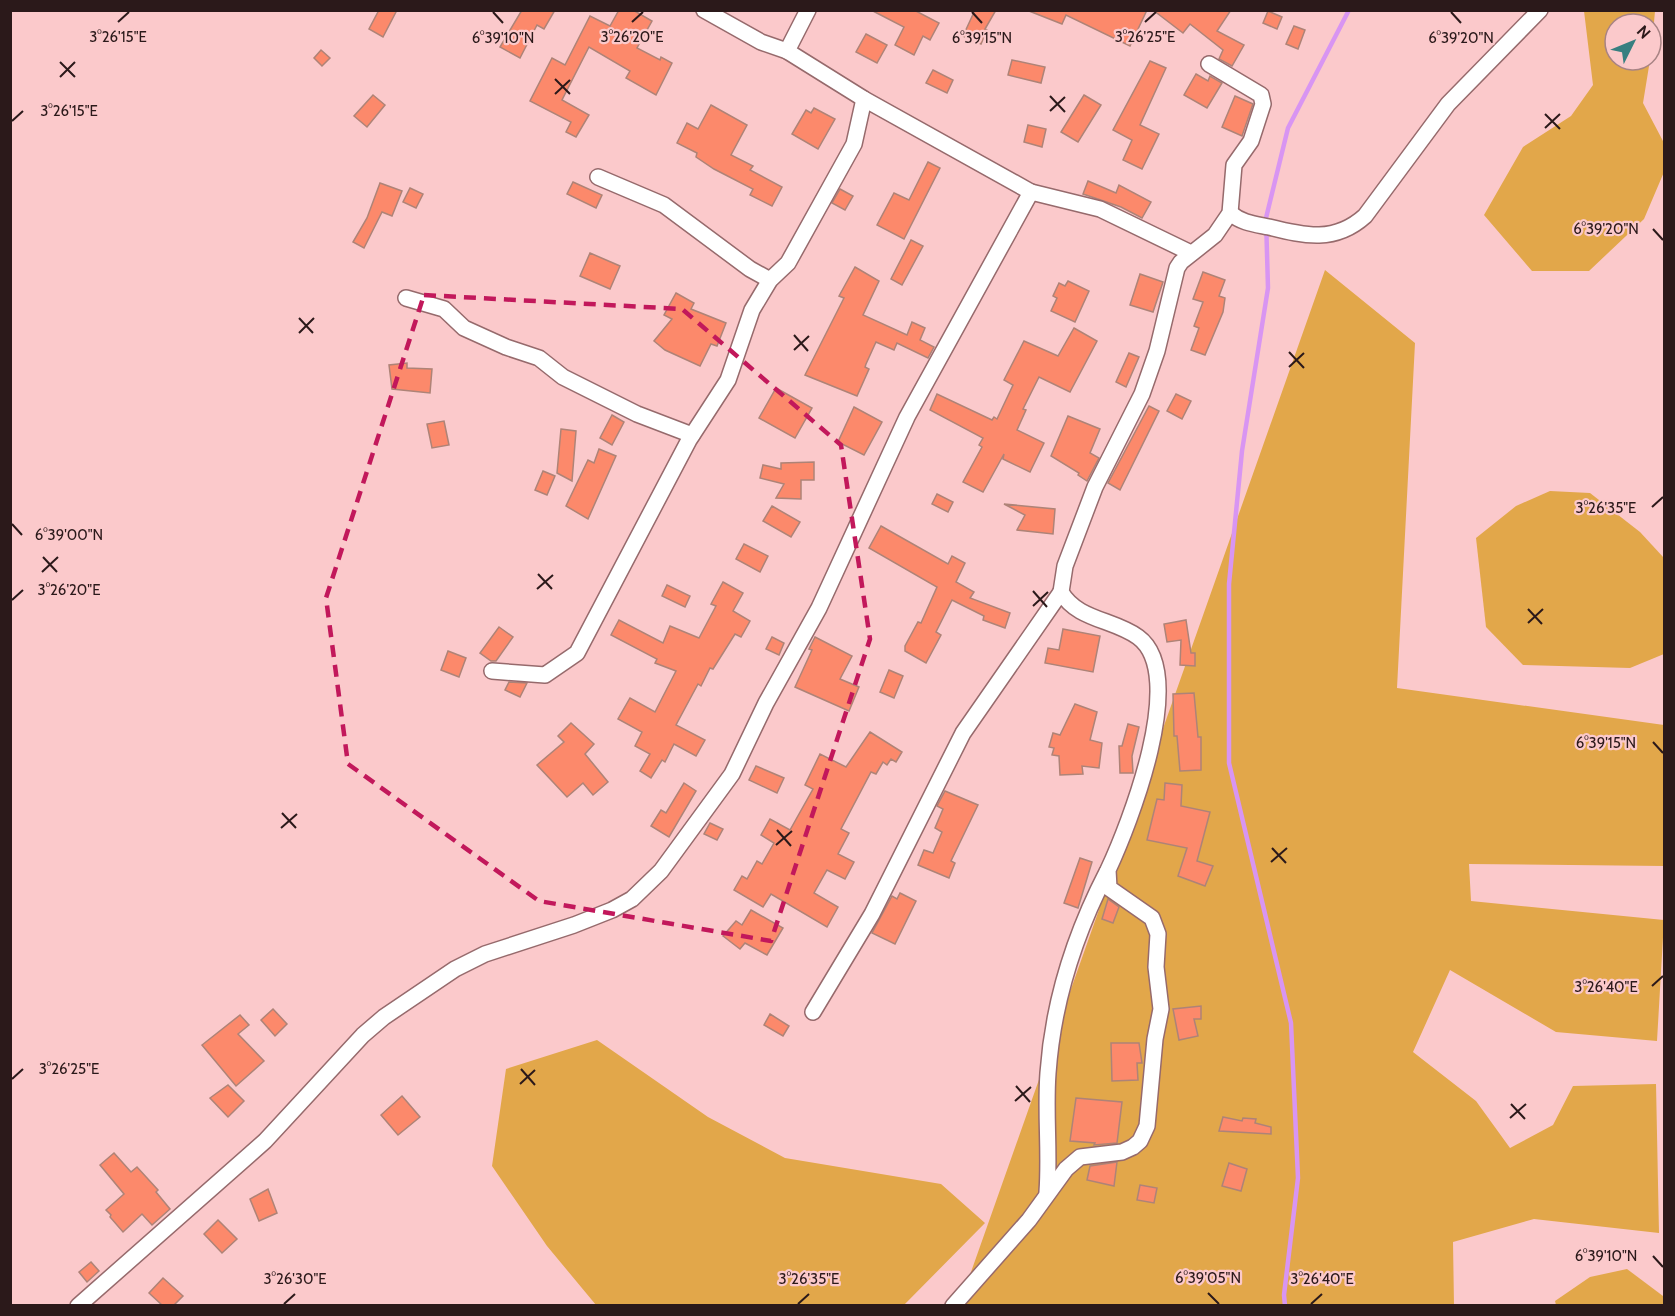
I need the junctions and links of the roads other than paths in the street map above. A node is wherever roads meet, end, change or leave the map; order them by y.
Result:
1 (704, 10) edge
2 (808, 10) edge
3 (1540, 10) edge
4 (787, 51) junction
5 (1209, 64) dead end
6 (864, 99) junction
7 (598, 177) dead end
8 (1031, 192) junction
9 (1230, 213) junction
10 (1191, 253) junction
11 (770, 280) junction
12 (406, 298) dead end
13 (692, 435) junction
14 (1061, 592) junction
15 (492, 671) dead end
16 (1108, 870) junction
17 (813, 1012) dead end
18 (1046, 1195) junction
19 (78, 1305) edge
20 (953, 1305) edge

1 - 4 street
2 - 4 street
3 - 9 street
4 - 6 street
5 - 9 street
6 - 8 street
6 - 11 street
7 - 11 street
8 - 10 street
8 - 19 street
9 - 10 street
10 - 14 street
11 - 13 street
12 - 13 street
13 - 15 street
14 - 16 street
14 - 17 street
16 - 18 street
16 - 18 street
18 - 20 street

